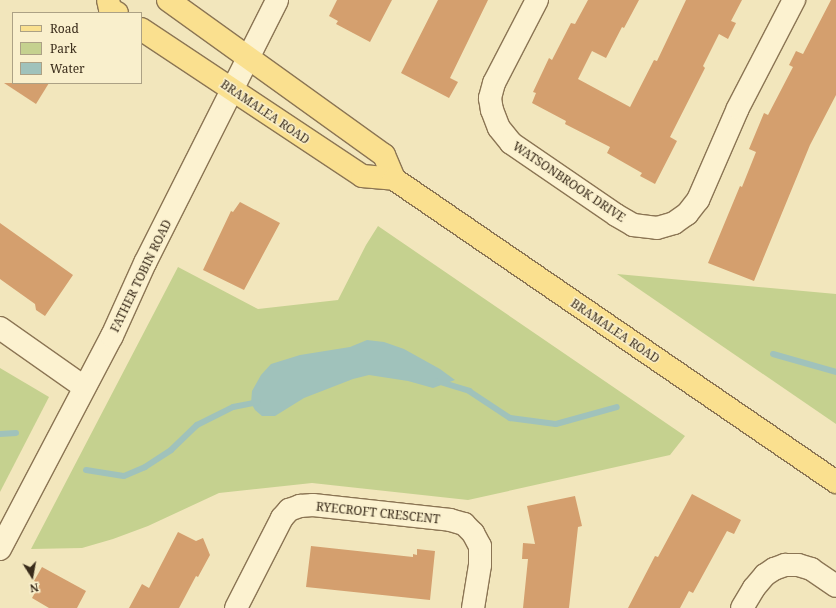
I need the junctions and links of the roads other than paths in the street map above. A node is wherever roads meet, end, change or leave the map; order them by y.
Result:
1 (108, 0) edge
2 (168, 0) edge
3 (278, 0) edge
4 (537, 0) edge
5 (794, 0) edge
6 (115, 12) edge
7 (142, 30) edge
8 (249, 57) junction
9 (232, 90) junction
10 (394, 179) junction
11 (0, 328) edge
12 (84, 387) junction
13 (836, 482) edge
14 (0, 549) edge
15 (836, 586) edge
16 (236, 608) edge
17 (473, 608) edge
18 (742, 608) edge

1 - 6 main road
2 - 8 main road
3 - 8 street, FATHER TOBIN ROAD
4 - 5 street, WATSONBROOK DRIVE
7 - 9 main road, BRAMALEA ROAD
8 - 9 street, FATHER TOBIN ROAD
8 - 10 main road
9 - 10 main road, BRAMALEA ROAD
9 - 12 street, FATHER TOBIN ROAD
10 - 13 main road, BRAMALEA ROAD
11 - 12 street
12 - 14 street, FATHER TOBIN ROAD
15 - 18 street
16 - 17 street, RYECROFT CRESCENT

